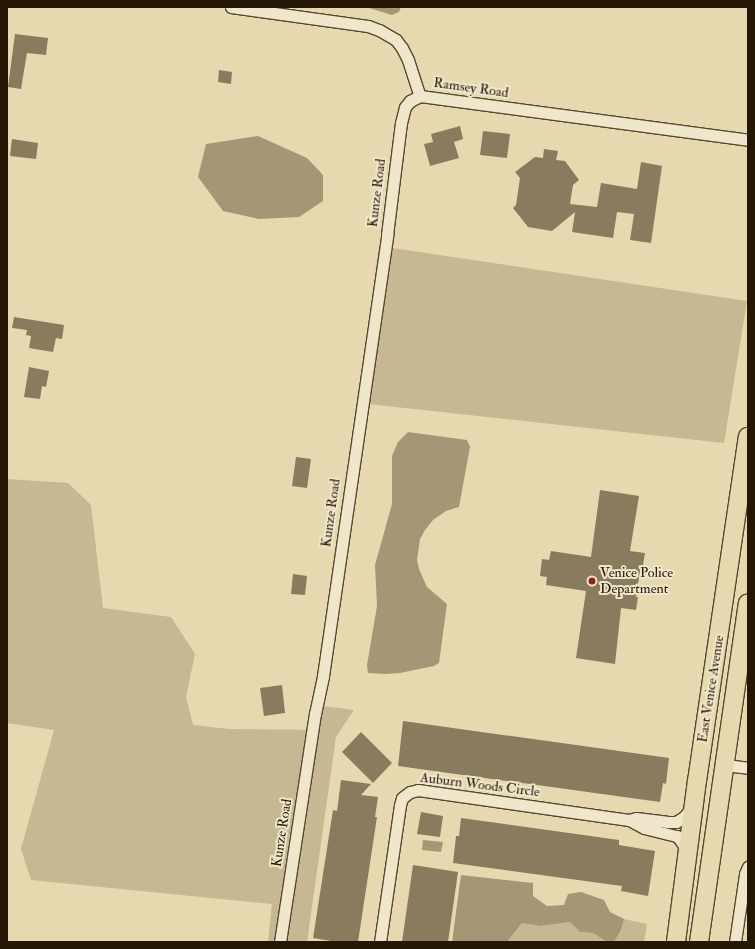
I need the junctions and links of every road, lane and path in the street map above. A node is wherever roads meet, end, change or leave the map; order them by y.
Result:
1 (231, 7) edge
2 (420, 96) junction
3 (748, 140) edge
4 (748, 437) edge
5 (748, 604) edge
6 (725, 765) junction
7 (748, 768) edge
8 (697, 781) junction
9 (629, 820) junction
10 (687, 865) junction
11 (748, 867) edge
12 (280, 942) edge
13 (380, 942) edge
14 (676, 942) edge
15 (699, 942) edge
16 (738, 942) edge

1 - 2 street, Ramsey Road
2 - 3 street, Ramsey Road
2 - 12 street, Kunze Road
4 - 8 main road, East Venice Avenue
5 - 6 main road, East Venice Avenue
6 - 7 street
6 - 15 main road, East Venice Avenue
8 - 9 street, Auburn Woods Circle
8 - 10 main road, East Venice Avenue
9 - 10 street, Auburn Woods Circle
9 - 13 street, Auburn Woods Circle
10 - 14 main road, East Venice Avenue
11 - 16 street

